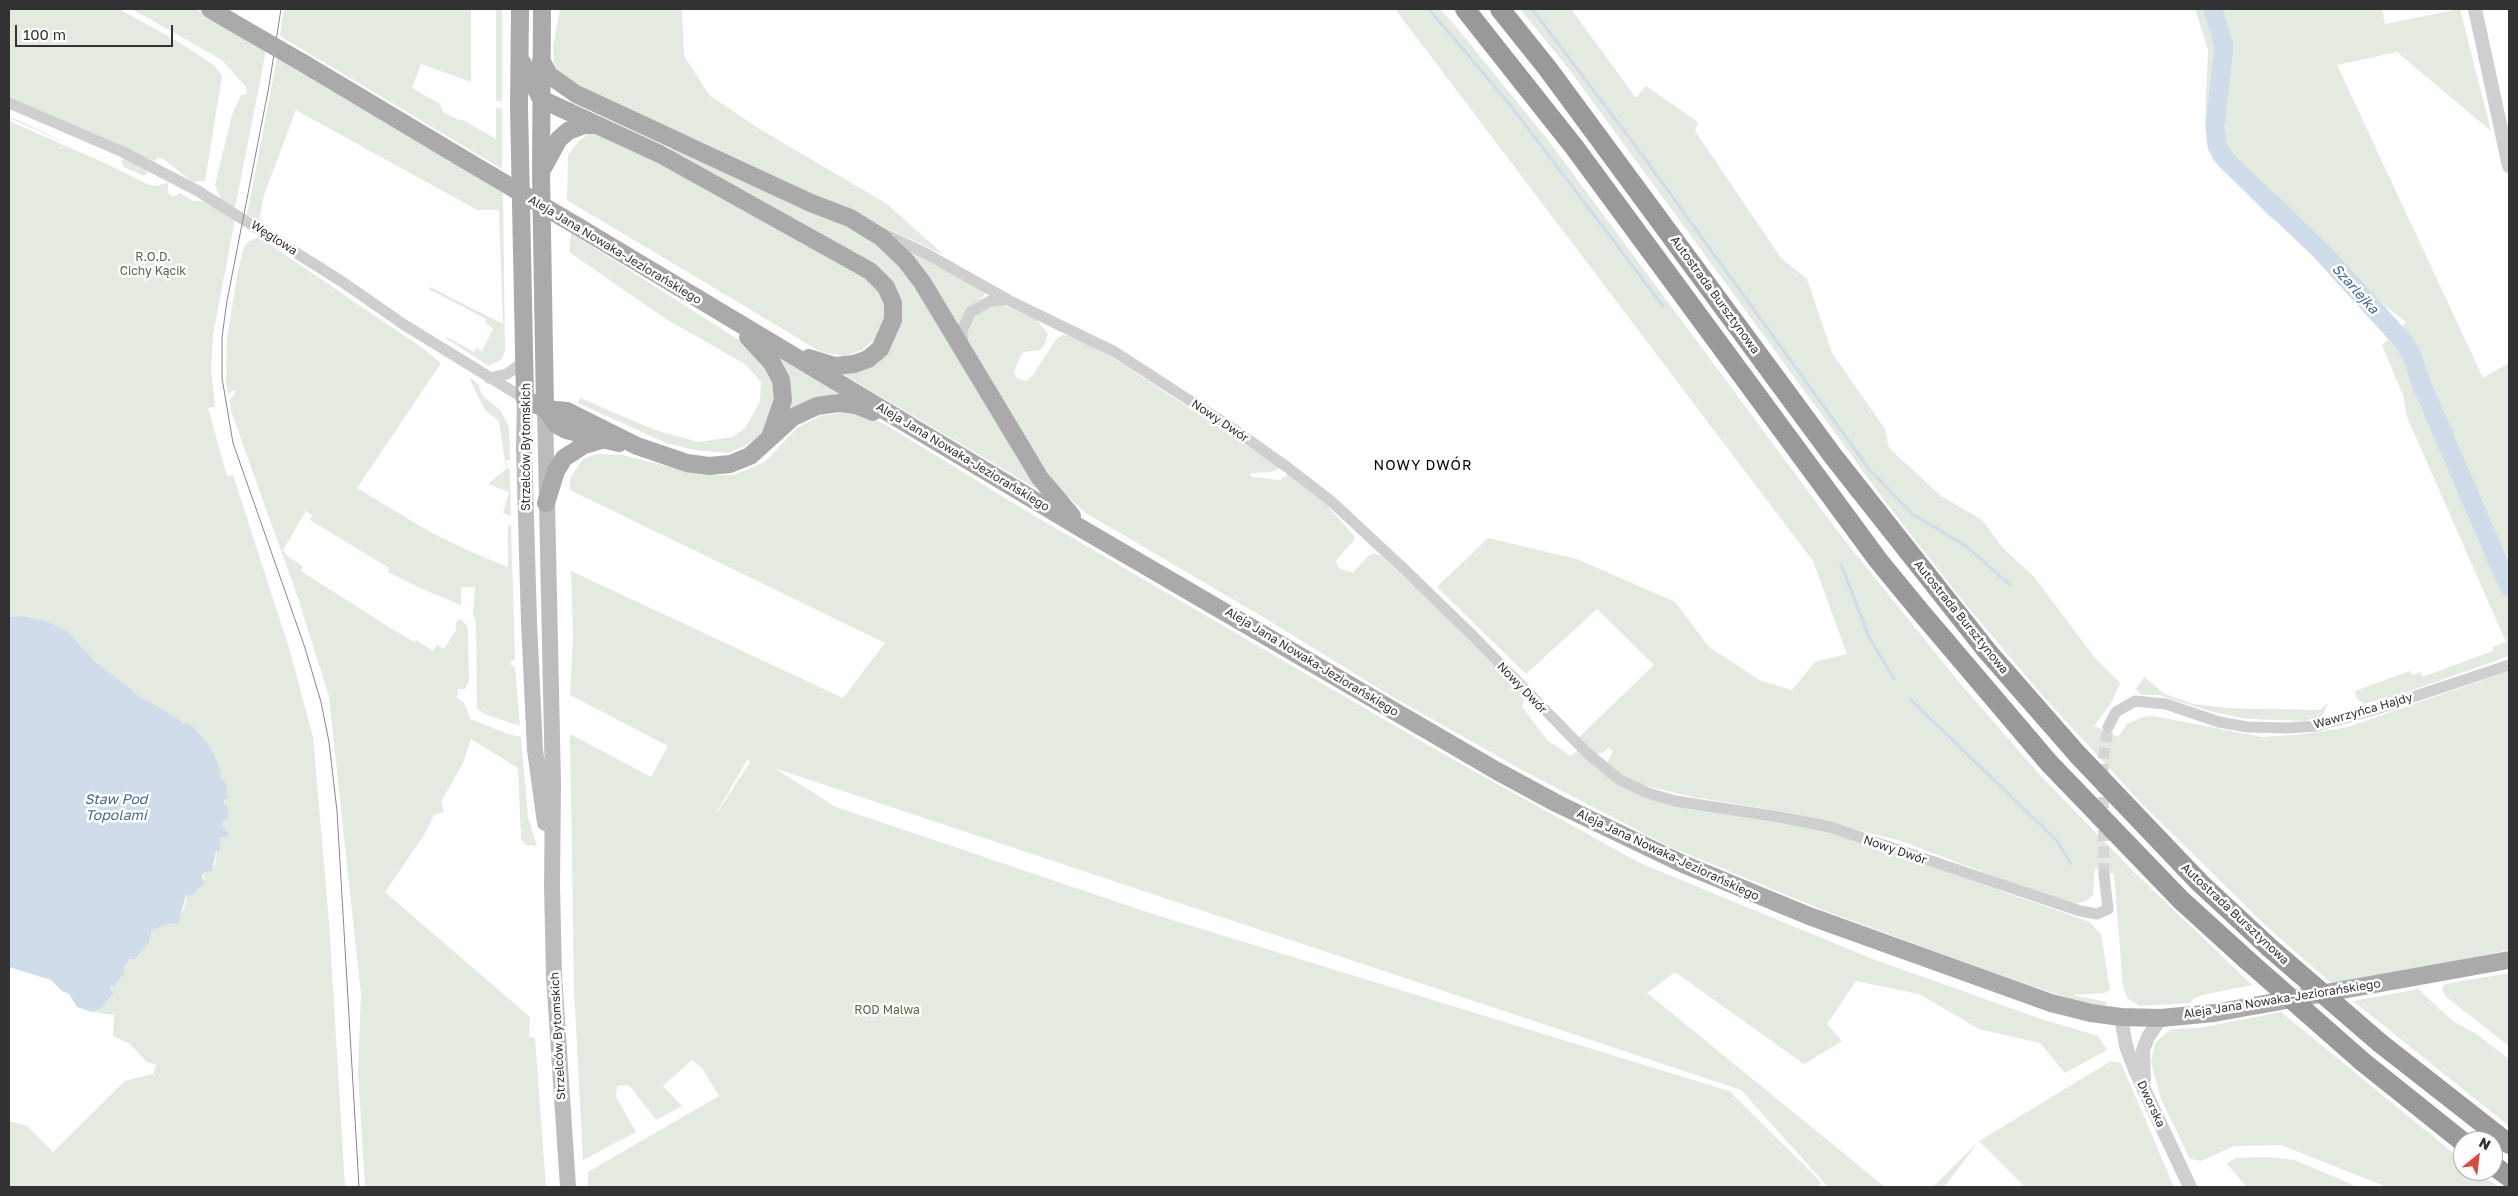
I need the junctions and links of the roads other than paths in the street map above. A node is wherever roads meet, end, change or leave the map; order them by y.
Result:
1 (210, 9) edge
2 (520, 9) edge
3 (542, 9) edge
4 (1464, 9) edge
5 (1500, 9) edge
6 (2475, 9) edge
7 (519, 52) junction
8 (542, 60) junction
9 (576, 94) junction
10 (541, 99) junction
11 (9, 103) edge
12 (599, 125) junction
13 (519, 126) junction
14 (2509, 166) edge
15 (541, 173) junction
16 (862, 224) junction
17 (1012, 302) junction
18 (728, 318) junction
19 (963, 348) junction
20 (781, 349) junction
21 (525, 353) junction
22 (545, 359) junction
23 (489, 378) junction
24 (526, 399) junction
25 (545, 409) junction
26 (567, 411) junction
27 (918, 430) junction
28 (769, 438) junction
29 (601, 440) junction
30 (637, 446) junction
31 (546, 503) junction
32 (1084, 530) junction
33 (2509, 665) edge
34 (2108, 727) tunnel mouth
35 (2104, 874) tunnel mouth
36 (552, 885) junction
37 (2509, 960) edge
38 (2121, 1017) junction
39 (2162, 1018) junction
40 (2147, 1098) junction
41 (2453, 1134) edge
42 (2509, 1144) edge
43 (568, 1187) edge
44 (2190, 1187) edge

1 - 18 main road, Aleja Jana Nowaka-Jeziorańskiego, bridge
2 - 7 main road, Strzelców Bytomskich
3 - 8 main road, Strzelców Bytomskich
4 - 41 highway, Autostrada Bursztynowa, bridge
5 - 42 highway, Autostrada Bursztynowa, bridge
6 - 14 street
7 - 10 main road
7 - 13 main road, Strzelców Bytomskich
8 - 9 main road
8 - 10 main road, Strzelców Bytomskich
9 - 10 main road
9 - 16 main road
10 - 12 main road
10 - 13 main road
10 - 15 main road, Strzelców Bytomskich
11 - 23 street, Węglowa
12 - 15 main road
12 - 20 main road
13 - 21 main road, Strzelców Bytomskich
15 - 22 main road, Strzelców Bytomskich
16 - 17 street, Nowy Dwór
16 - 19 main road
17 - 19 street, Nowy Dwór
17 - 35 street, Nowy Dwór
18 - 20 main road, Aleja Jana Nowaka-Jeziorańskiego
18 - 28 main road
19 - 32 main road
20 - 27 main road, Aleja Jana Nowaka-Jeziorańskiego
21 - 23 street
21 - 24 main road, Strzelców Bytomskich
22 - 25 main road, Strzelców Bytomskich
22 - 26 main road
23 - 24 street, Węglowa
24 - 25 main road
24 - 36 main road, Strzelców Bytomskich
25 - 26 main road
25 - 29 main road
25 - 31 main road, Strzelców Bytomskich
26 - 30 main road
27 - 28 main road
27 - 32 main road, Aleja Jana Nowaka-Jeziorańskiego
28 - 30 main road
29 - 30 main road
29 - 31 main road
31 - 36 main road, Strzelców Bytomskich
32 - 38 main road, Aleja Jana Nowaka-Jeziorańskiego
33 - 34 street, Wawrzyńca Hajdy
36 - 43 main road, Strzelców Bytomskich
37 - 39 main road, Aleja Jana Nowaka-Jeziorańskiego
38 - 39 main road, Aleja Jana Nowaka-Jeziorańskiego
38 - 40 street, Dworska
39 - 40 street
40 - 44 street, Dworska

